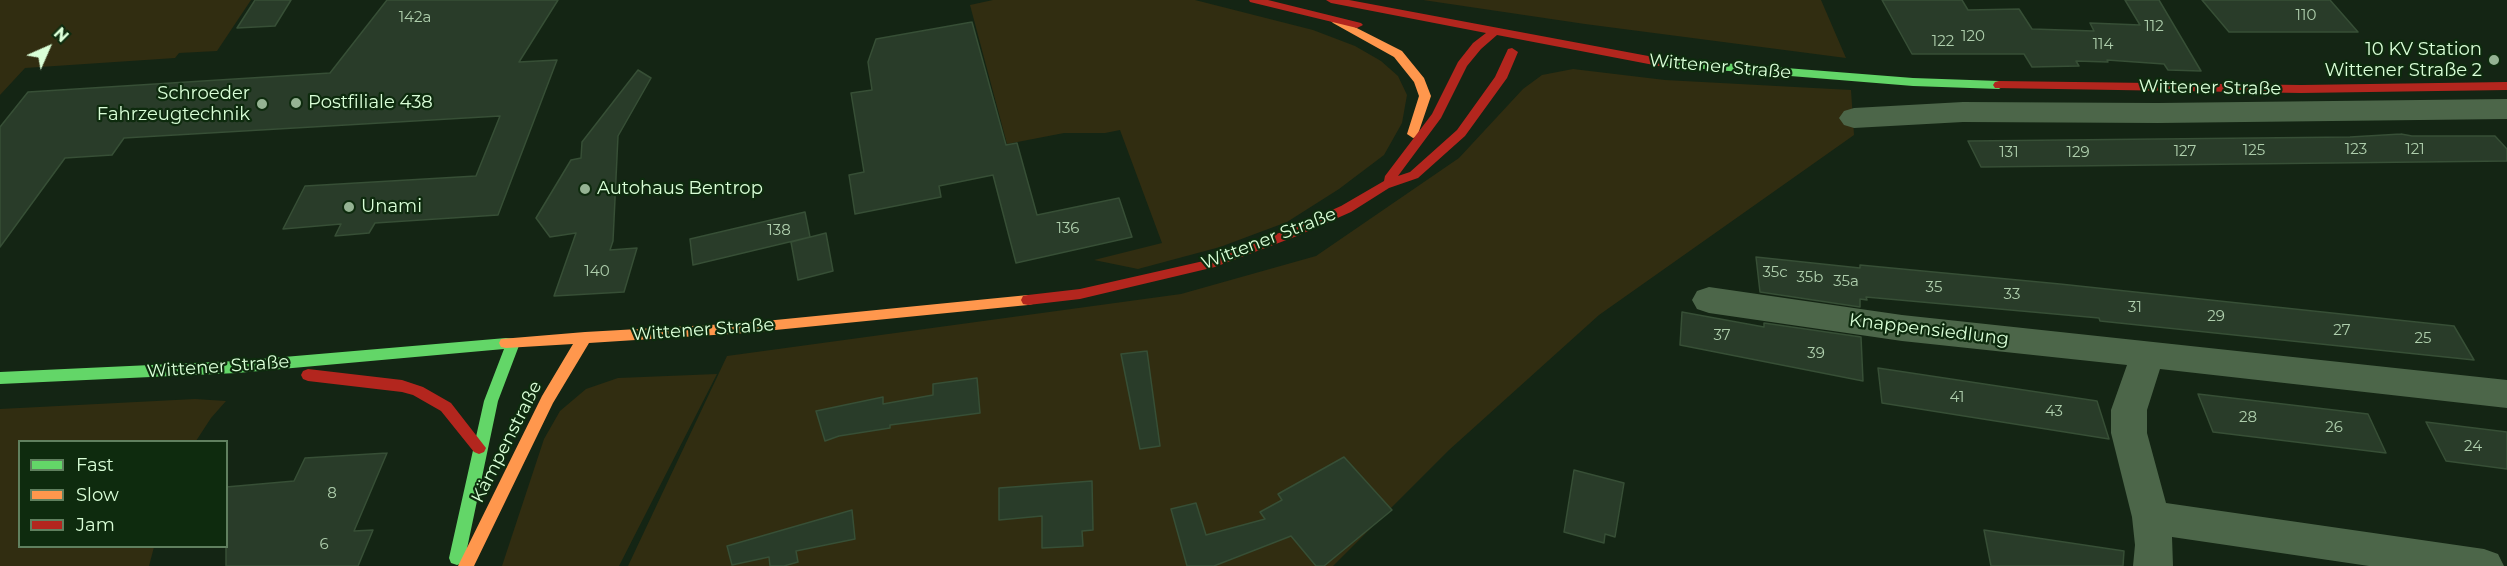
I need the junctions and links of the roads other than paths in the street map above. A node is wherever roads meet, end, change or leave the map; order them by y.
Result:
1 (1254, 0) edge
2 (1331, 0) edge
3 (1337, 21) junction
4 (1382, 29) dead end
5 (1494, 32) junction
6 (1458, 43) dead end
7 (1477, 46) junction
8 (1518, 53) junction
9 (1558, 57) dead end
10 (1635, 59) junction
11 (1913, 82) junction
12 (2507, 87) edge
13 (2507, 109) edge
14 (1963, 112) junction
15 (1854, 118) dead end
16 (1406, 155) junction
17 (1385, 185) junction
18 (1709, 300) dead end
19 (585, 337) junction
20 (513, 343) junction
21 (2148, 354) junction
22 (237, 368) junction
23 (0, 378) edge
24 (2507, 394) edge
25 (479, 448) junction
26 (2151, 517) junction
27 (455, 566) edge
28 (466, 566) edge
29 (2153, 566) edge
30 (2484, 566) edge

1 - 3 main road
2 - 5 main road, Wittener Straße
3 - 4 main road
3 - 16 main road
5 - 7 main road, Wittener Straße
5 - 8 main road
5 - 10 main road, Wittener Straße
6 - 7 main road
7 - 8 main road
7 - 16 main road, Wittener Straße
8 - 17 main road, Wittener Straße
9 - 10 main road, Wittener Straße
10 - 11 main road, Wittener Straße
11 - 12 main road, Wittener Straße
11 - 14 street, Wittener Straße
13 - 14 street, Wittener Straße
14 - 15 street, Wittener Straße
16 - 17 main road, Wittener Straße
17 - 19 main road, Wittener Straße
18 - 21 street, Knappensiedlung
19 - 20 main road, Wittener Straße
19 - 28 main road, Kämpenstraße
20 - 22 main road, Wittener Straße
20 - 25 main road, Kämpenstraße
21 - 24 street, Knappensiedlung
21 - 26 street
22 - 23 main road, Wittener Straße
22 - 25 main road
25 - 27 main road, Kämpenstraße
26 - 29 street
26 - 30 street

